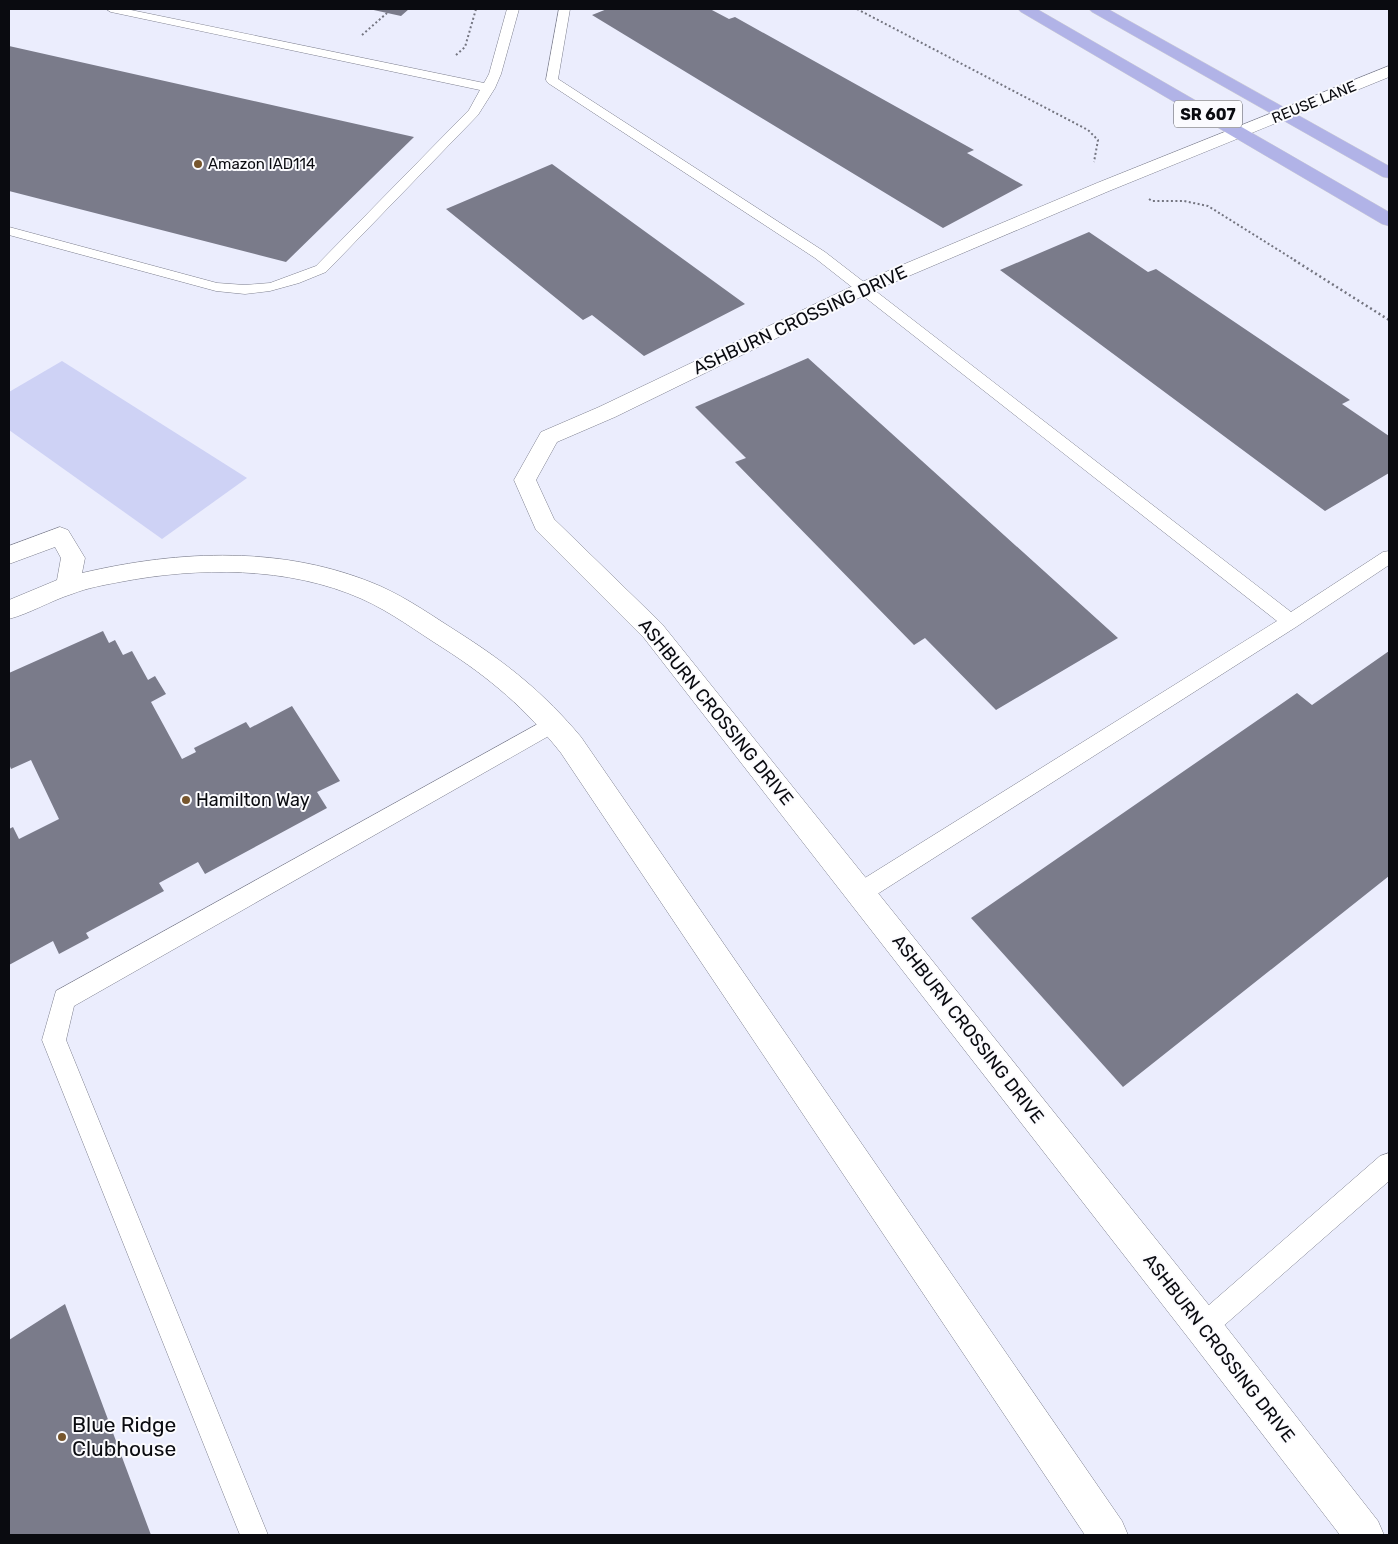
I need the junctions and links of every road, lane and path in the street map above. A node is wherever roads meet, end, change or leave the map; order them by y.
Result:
1 (111, 9) edge
2 (513, 9) edge
3 (564, 9) edge
4 (1026, 9) edge
5 (1097, 9) edge
6 (1389, 71) edge
7 (489, 88) junction
8 (1284, 114) junction
9 (1239, 132) junction
10 (1389, 173) edge
11 (1389, 220) edge
12 (9, 231) edge
13 (864, 288) junction
14 (9, 556) edge
15 (1389, 557) edge
16 (68, 585) junction
17 (9, 610) edge
18 (1290, 622) junction
19 (554, 723) junction
20 (860, 893) junction
21 (1389, 1165) edge
22 (1204, 1327) junction
23 (254, 1535) edge
24 (1108, 1535) edge
25 (1364, 1535) edge

1 - 7 lane
2 - 7 lane
3 - 13 lane
4 - 9 main road, SR 607
5 - 8 main road, SR 607
6 - 8 street, REUSE LANE
7 - 12 lane
8 - 9 street, REUSE LANE
8 - 10 main road, SR 607
9 - 11 main road, SR 607
9 - 13 street, ASHBURN CROSSING DRIVE
13 - 18 lane
13 - 20 street, ASHBURN CROSSING DRIVE
14 - 16 street
15 - 18 lane
16 - 17 street
16 - 19 street
18 - 20 lane
19 - 23 lane
19 - 24 street
20 - 22 street, ASHBURN CROSSING DRIVE
21 - 22 lane
22 - 25 street, ASHBURN CROSSING DRIVE

